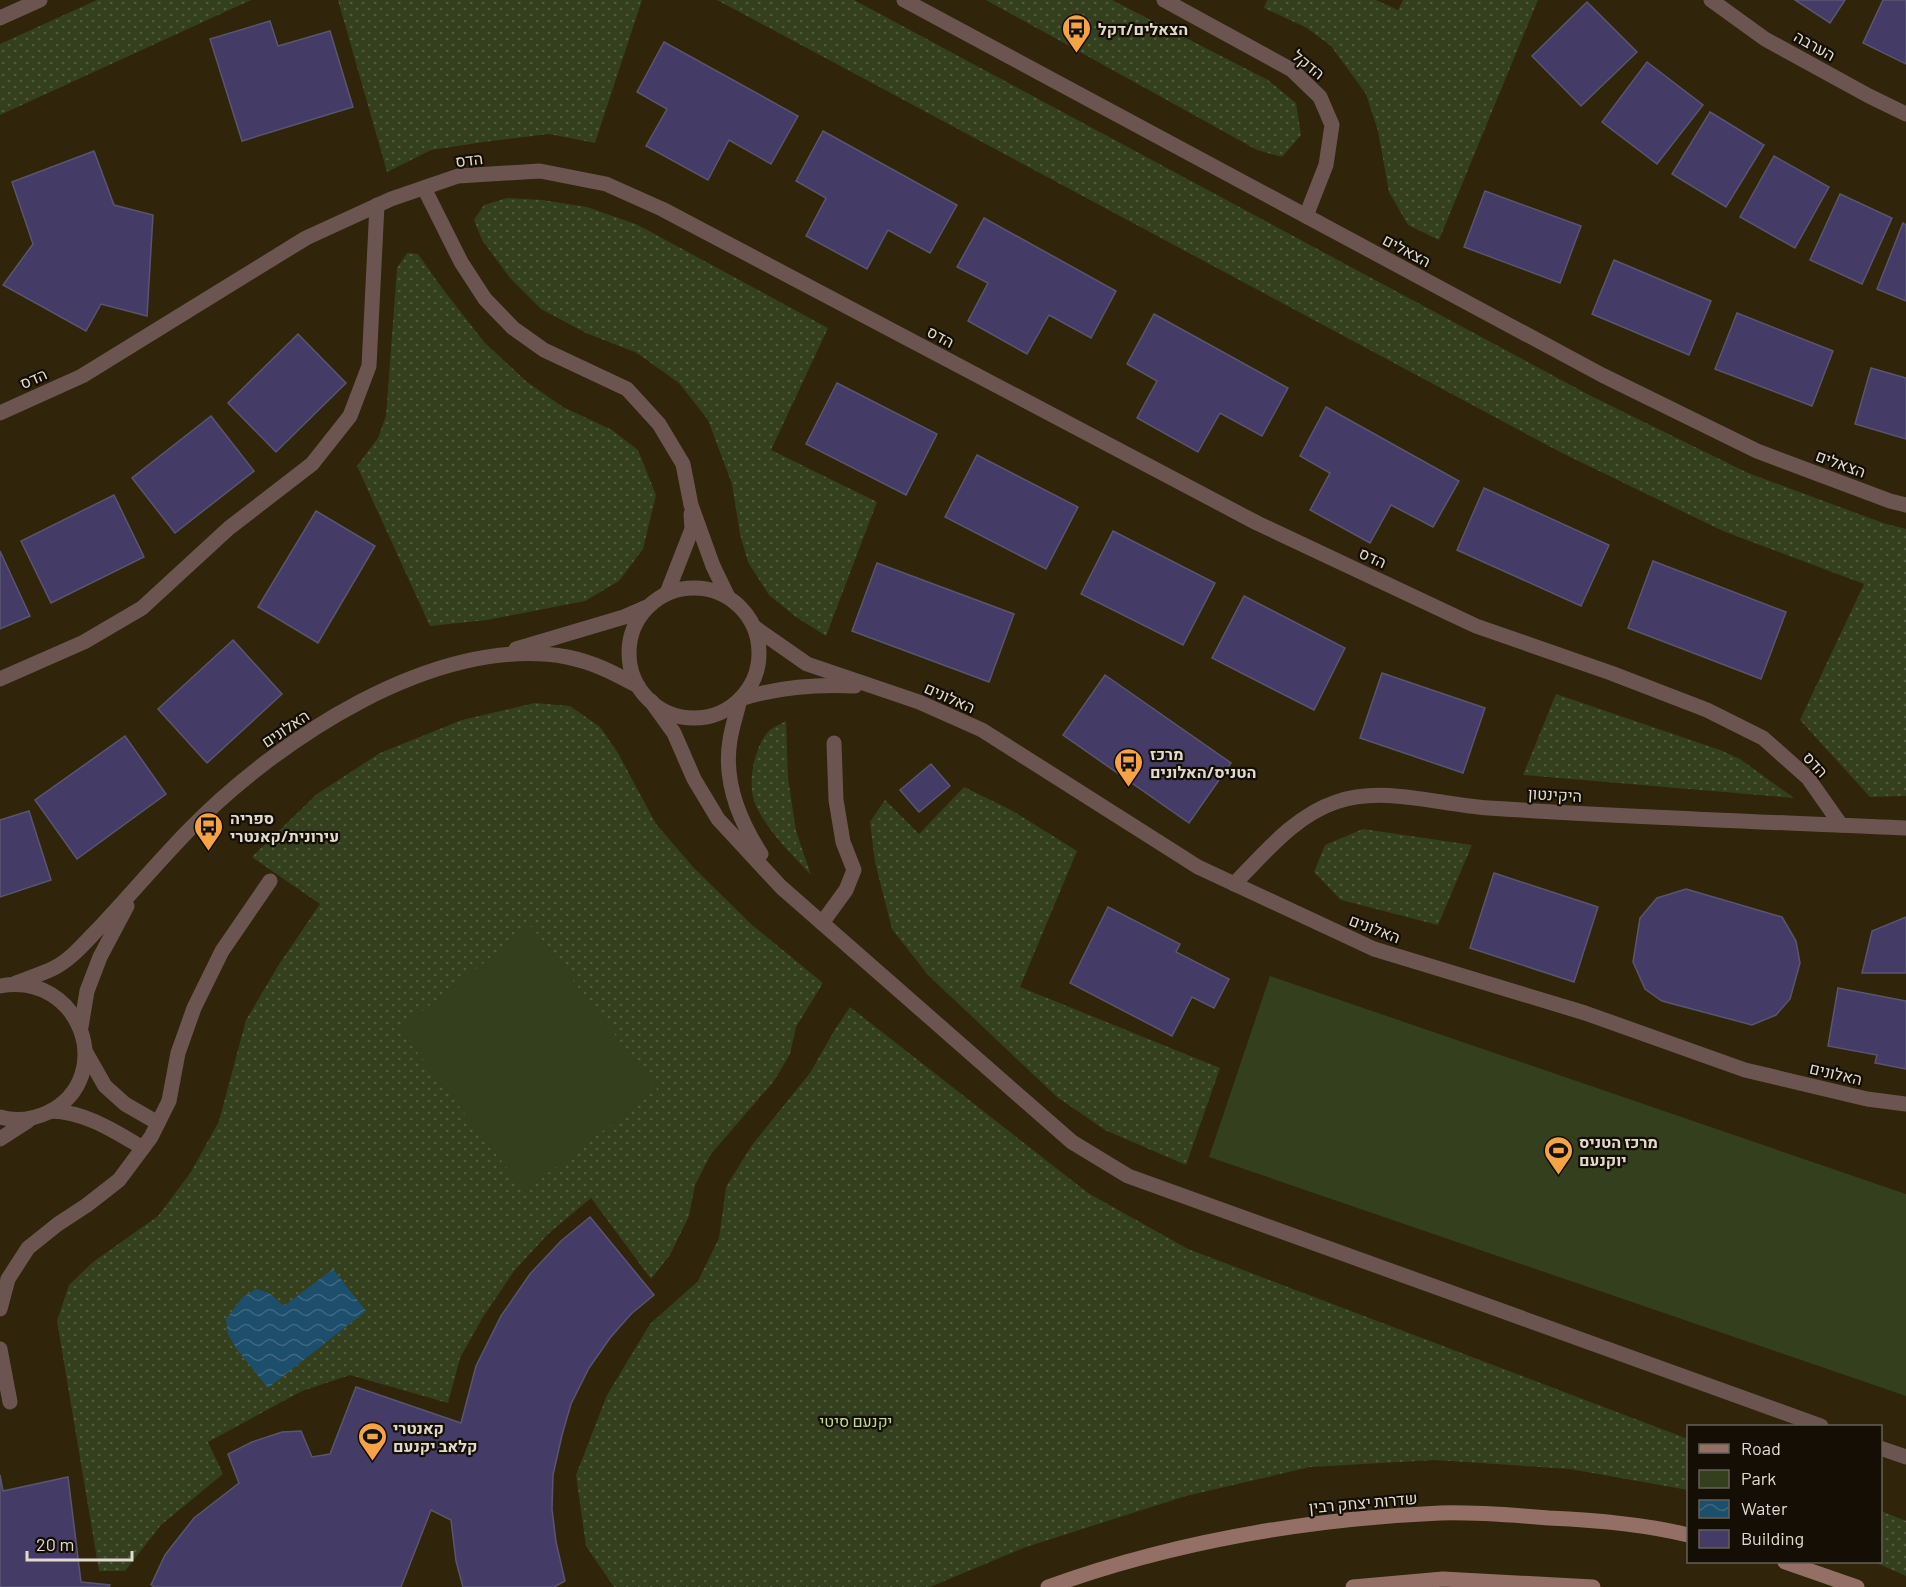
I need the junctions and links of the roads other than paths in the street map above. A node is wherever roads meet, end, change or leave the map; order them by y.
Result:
1 (40, 0) edge
2 (904, 0) edge
3 (1164, 0) edge
4 (1711, 0) edge
5 (0, 18) edge
6 (1906, 114) edge
7 (424, 188) junction
8 (377, 205) junction
9 (1306, 216) junction
10 (0, 413) edge
11 (691, 505) junction
12 (1906, 505) edge
13 (667, 593) junction
14 (728, 597) junction
15 (649, 605) junction
16 (754, 627) junction
17 (490, 657) junction
18 (0, 679) edge
19 (638, 686) junction
20 (873, 687) junction
21 (740, 699) junction
22 (651, 701) junction
23 (834, 743) dead end
24 (1841, 825) junction
25 (1906, 828) edge
26 (270, 881) dead end
27 (1234, 884) junction
28 (782, 887) junction
29 (136, 888) junction
30 (822, 922) junction
31 (8, 985) edge
32 (81, 1027) junction
33 (85, 1051) junction
34 (1906, 1104) edge
35 (51, 1111) junction
36 (0, 1117) edge
37 (30, 1119) junction
38 (158, 1123) junction
39 (0, 1139) edge
40 (143, 1148) junction
41 (0, 1309) edge
42 (0, 1349) edge
43 (10, 1402) dead end
44 (1818, 1425) edge
45 (1882, 1448) edge
46 (1906, 1457) edge
47 (1687, 1535) edge
48 (1788, 1563) edge
49 (1048, 1587) edge
50 (1353, 1587) edge
51 (1593, 1587) edge
52 (1857, 1587) edge

1 - 5 street
2 - 9 street, הצאלים
3 - 9 street, הדקל
4 - 6 street, הערבה
7 - 8 street, הדס
7 - 11 street
7 - 24 street, הדס
8 - 10 street, הדס
8 - 18 street
9 - 12 street, הצאלים
11 - 13 street
11 - 14 street
13 - 14 street
13 - 15 street
14 - 16 street
15 - 17 street, האלונים
15 - 19 street
16 - 20 street, האלונים
16 - 21 street
17 - 19 street, האלונים
17 - 29 street, האלונים
19 - 22 street
20 - 21 street, האלונים
20 - 27 street, האלונים
21 - 22 street
21 - 28 street
22 - 28 street
23 - 30 street
24 - 25 street, היקינטון
24 - 27 street, היקינטון
26 - 38 street
27 - 34 street, האלונים
28 - 30 street
29 - 31 street, האלונים
29 - 32 street, האלונים
30 - 44 street
31 - 32 street
32 - 33 street
33 - 35 street
33 - 38 street
35 - 37 street
35 - 40 street
36 - 37 street
37 - 39 street
38 - 40 street
40 - 41 street
42 - 43 street
45 - 46 street
47 - 49 main road, שדרות יצחק רבין
48 - 52 main road
50 - 51 main road

